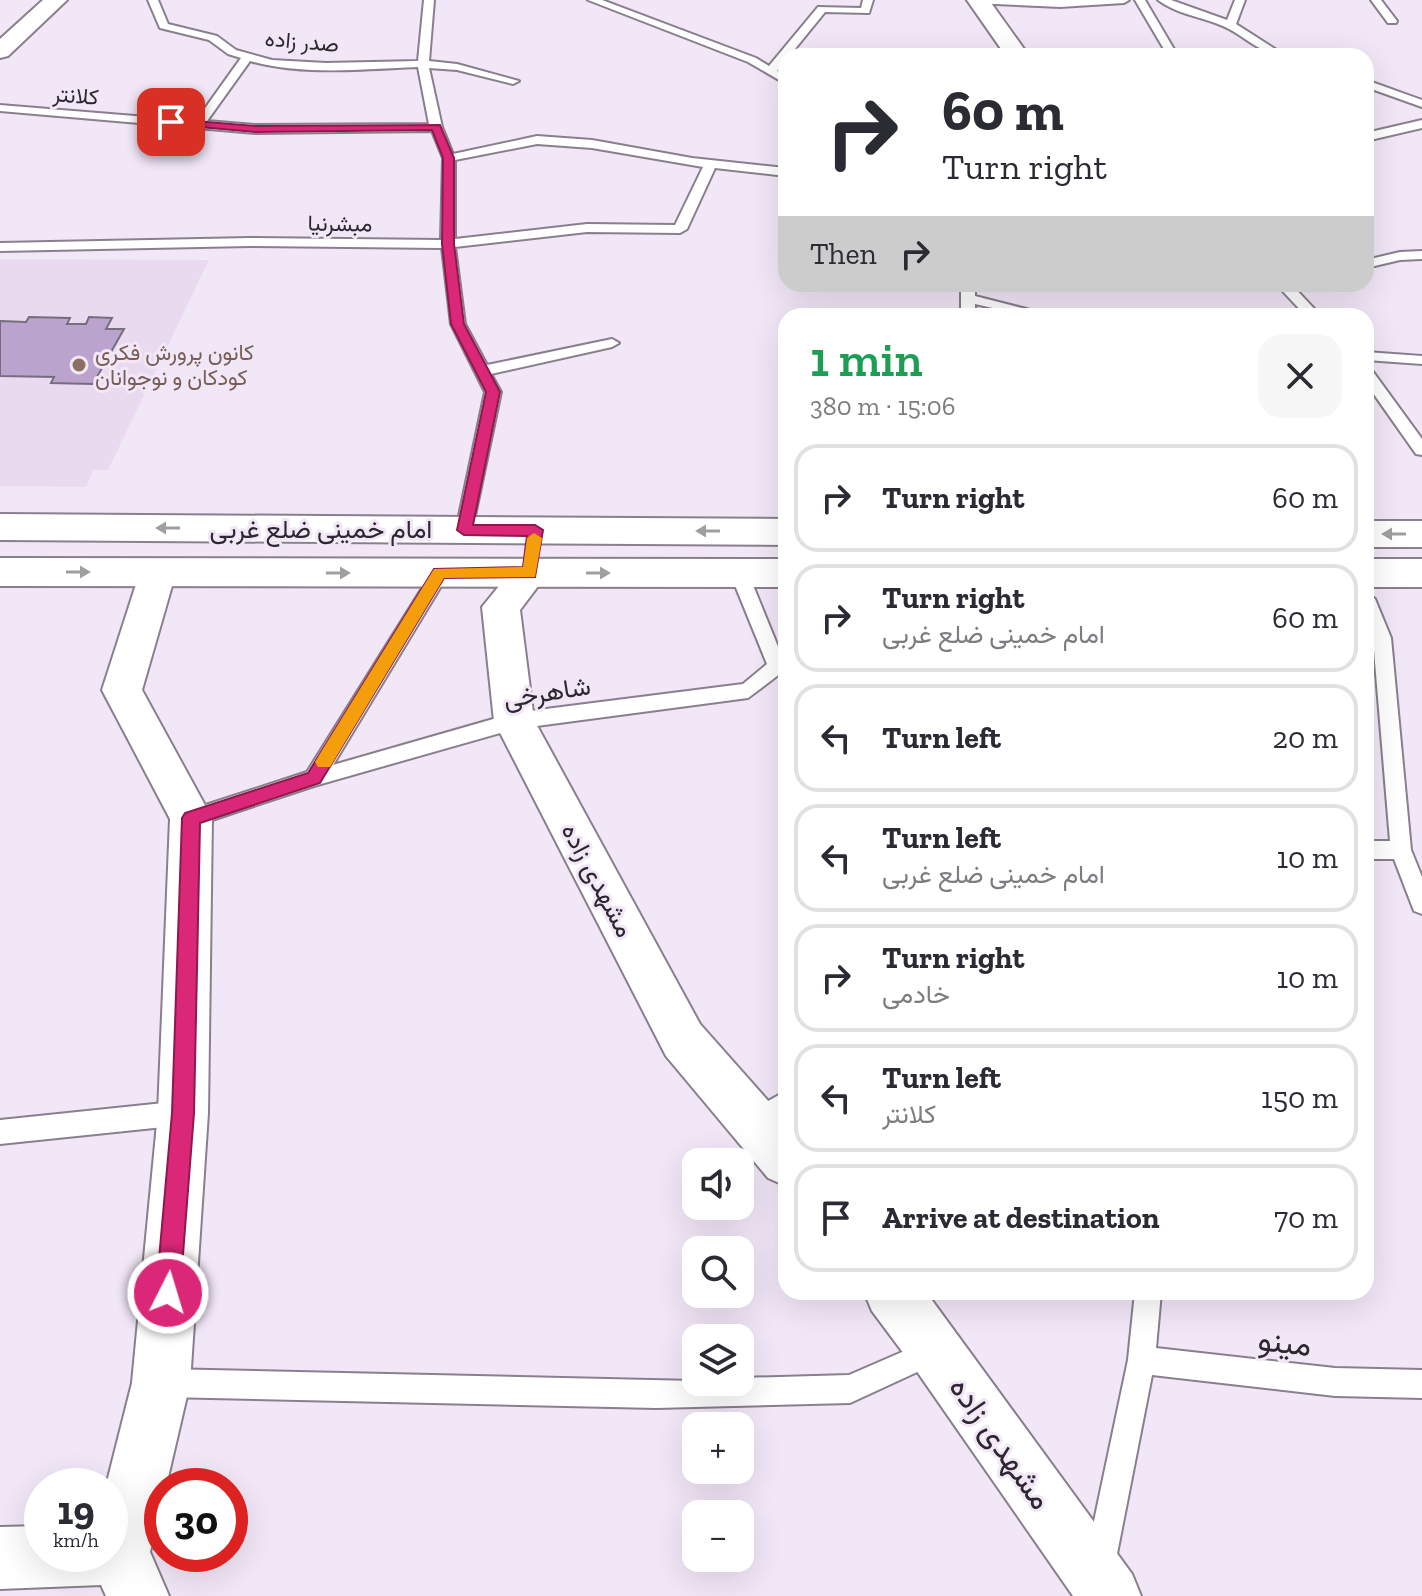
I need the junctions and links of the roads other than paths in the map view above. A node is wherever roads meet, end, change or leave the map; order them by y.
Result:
1 (56, 0) edge
2 (153, 0) edge
3 (429, 0) edge
4 (593, 0) edge
5 (868, 0) edge
6 (976, 0) edge
7 (1124, 0) edge
8 (1140, 0) edge
9 (1163, 0) edge
10 (1240, 0) edge
11 (1376, 0) edge
12 (1392, 21) dead end
13 (1230, 25) junction
14 (790, 48) edge
15 (1012, 48) edge
16 (1168, 48) edge
17 (1267, 48) edge
18 (0, 51) edge
19 (248, 56) junction
20 (778, 62) edge
21 (424, 64) junction
22 (771, 71) junction
23 (778, 76) edge
24 (513, 81) dead end
25 (1374, 86) edge
26 (1422, 104) edge
27 (0, 108) edge
28 (199, 124) junction
29 (1422, 124) edge
30 (436, 127) junction
31 (1374, 135) edge
32 (449, 158) junction
33 (711, 164) junction
34 (778, 171) edge
35 (448, 244) junction
36 (0, 247) edge
37 (1422, 255) edge
38 (1374, 262) edge
39 (972, 292) edge
40 (1291, 292) edge
41 (1022, 308) edge
42 (1306, 308) edge
43 (612, 343) dead end
44 (1374, 357) edge
45 (1422, 360) edge
46 (482, 371) junction
47 (1374, 383) edge
48 (1422, 450) edge
49 (0, 527) edge
50 (464, 530) junction
51 (535, 530) junction
52 (778, 532) edge
53 (1374, 534) edge
54 (1422, 534) edge
55 (0, 572) edge
56 (158, 572) junction
57 (440, 573) junction
58 (530, 573) junction
59 (739, 573) junction
60 (778, 573) edge
61 (1374, 573) edge
62 (1422, 573) edge
63 (1374, 639) edge
64 (778, 657) edge
65 (778, 669) edge
66 (514, 721) junction
67 (314, 778) junction
68 (191, 818) junction
69 (1374, 850) edge
70 (1401, 850) junction
71 (1422, 904) edge
72 (771, 1112) edge
73 (183, 1113) junction
74 (0, 1132) edge
75 (778, 1134) edge
76 (897, 1300) edge
77 (1147, 1300) edge
78 (936, 1350) junction
79 (1141, 1360) junction
80 (161, 1383) junction
81 (1422, 1384) edge
82 (0, 1558) edge
83 (129, 1575) edge
84 (1103, 1589) edge

1 - 18 street
2 - 19 lane, صدر زاده
3 - 21 lane
4 - 22 lane
5 - 14 lane
6 - 7 lane
6 - 15 street
8 - 16 lane
9 - 13 lane
10 - 13 lane
11 - 12 lane
13 - 17 lane
19 - 21 lane, صدر زاده
19 - 28 lane
20 - 22 lane
21 - 24 lane, صدر زاده
21 - 30 lane
22 - 23 lane
25 - 26 lane
27 - 28 lane, کلانتر
28 - 30 lane, کلانتر
29 - 31 lane
30 - 32 lane
32 - 33 lane
32 - 35 lane
33 - 34 lane
33 - 35 lane, مبشرنیا
35 - 36 lane, مبشرنیا
35 - 46 lane
37 - 38 lane
39 - 41 lane
40 - 42 lane
43 - 46 lane
44 - 45 lane
46 - 50 lane
47 - 48 lane
50 -> 49 main road, امام خمینی ضلع غربی
50 - 51 main road, امام خمینی ضلع غربی
52 -> 51 main road, امام خمینی ضلع غربی
51 - 58 main road
54 -> 53 main road
55 -> 56 main road, امام خمینی ضلع غربی
56 -> 57 main road, امام خمینی ضلع غربی
56 - 68 street
57 - 58 main road, امام خمینی ضلع غربی
57 - 67 lane
58 -> 59 main road, امام خمینی ضلع غربی
58 - 66 street, مشهدی زاده
59 - 60 main road, امام خمینی ضلع غربی
59 - 64 lane
61 - 62 main road
63 - 70 lane
65 - 66 lane, شاهرخی
66 - 67 lane, شاهرخی
66 - 72 street, مشهدی زاده
67 - 68 lane, شاهرخی
68 - 73 street
69 - 70 lane
70 - 71 lane
72 - 75 street, مشهدی زاده
73 - 74 lane
73 - 80 street
76 - 78 street, مشهدی زاده
77 - 79 lane
78 - 80 lane
78 - 84 street, مشهدی زاده
79 - 81 lane, مینو
79 - 84 lane
80 - 83 street
82 - 83 street

